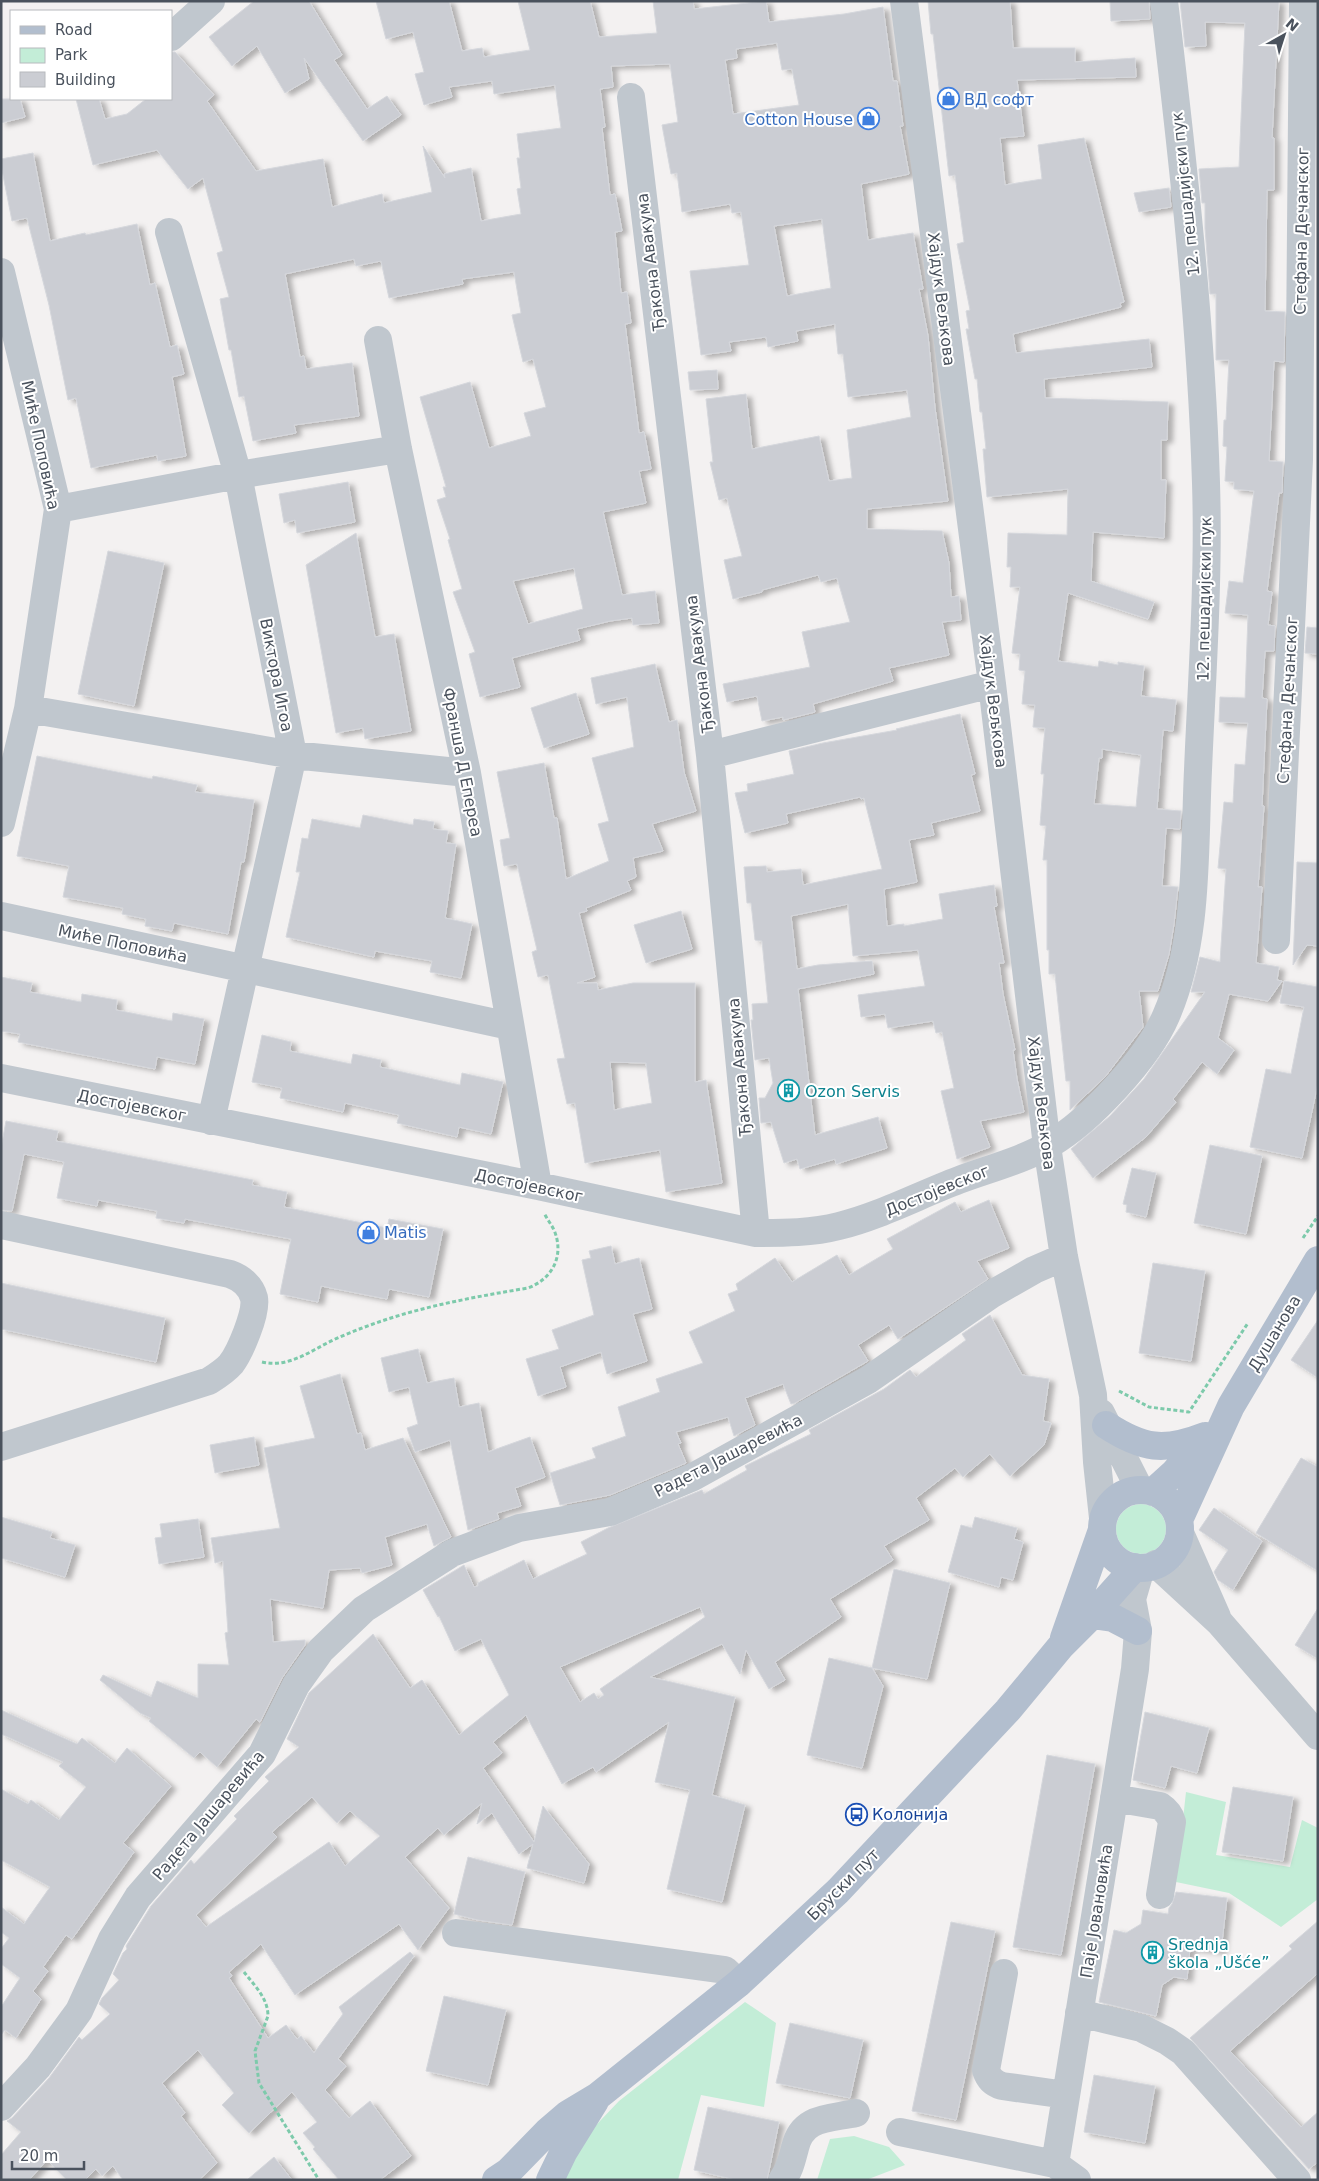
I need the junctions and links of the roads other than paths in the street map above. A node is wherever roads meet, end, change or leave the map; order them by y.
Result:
1 (211, 1) edge
2 (904, 1) edge
3 (1164, 1) edge
4 (1303, 1) edge
5 (172, 37) edge
6 (630, 97) dead end
7 (169, 232) dead end
8 (1, 272) edge
9 (378, 340) dead end
10 (398, 449) junction
11 (1308, 462) edge
12 (238, 475) junction
13 (58, 508) junction
14 (992, 684) junction
15 (28, 709) junction
16 (293, 755) junction
17 (710, 755) junction
18 (467, 772) junction
19 (1, 823) edge
20 (1, 916) edge
21 (1276, 940) dead end
22 (246, 969) junction
23 (510, 1026) junction
24 (1, 1078) edge
25 (211, 1120) junction
26 (1047, 1146) junction
27 (538, 1186) junction
28 (1, 1225) edge
29 (756, 1233) junction
30 (1310, 1250) edge
31 (1064, 1257) junction
32 (1093, 1399) junction
33 (1231, 1406) junction
34 (1106, 1425) junction
35 (1205, 1436) junction
36 (1, 1447) edge
37 (1146, 1491) junction
38 (1103, 1524) junction
39 (1179, 1527) junction
40 (1146, 1566) junction
41 (1092, 1616) junction
42 (1220, 1623) junction
43 (1138, 1632) junction
44 (1061, 1646) junction
45 (1318, 1736) edge
46 (1114, 1798) junction
47 (1160, 1895) dead end
48 (456, 1933) dead end
49 (1004, 1973) dead end
50 (738, 1983) junction
51 (1079, 2013) junction
52 (1066, 2095) junction
53 (598, 2096) junction
54 (1, 2107) edge
55 (856, 2113) dead end
56 (900, 2132) dead end
57 (1054, 2164) junction
58 (496, 2180) edge
59 (550, 2180) edge
60 (782, 2180) edge
61 (1077, 2180) edge
62 (1297, 2180) edge

1 - 5 street
2 - 14 street, Хајдук Вељкова
3 - 26 street, 12. пешадијски пук
4 - 11 street, Стефана Дечанског
6 - 17 street, Ђакона Авакума
7 - 12 street, Виктора Игоа
8 - 13 street, Миће Поповића
9 - 10 street, Франша Д Епереа
10 - 12 street
10 - 18 street, Франша Д Епереа
11 - 21 street, Стефана Дечанског
12 - 13 street
12 - 16 street, Виктора Игоа
13 - 15 street, Миће Поповића
14 - 17 street
14 - 26 street, Хајдук Вељкова
15 - 16 street
15 - 19 street, Миће Поповића
16 - 18 street
16 - 22 street, Виктора Игоа
17 - 29 street, Ђакона Авакума
18 - 23 street, Франша Д Епереа
20 - 22 street, Миће Поповића
22 - 23 street, Миће Поповића
22 - 25 street, Виктора Игоа
23 - 27 street, Франша Д Епереа
24 - 25 street, Достојевског
25 - 27 street, Достојевског
26 - 29 street, Достојевског
26 - 31 street, Хајдук Вељкова
27 - 29 street, Достојевског
28 - 36 street
30 - 33 main road, Душанова
31 - 32 street, Хајдук Вељкова
31 - 54 street, Радета Јашаревића
32 - 34 street
32 - 38 street
33 - 35 main road, Душанова
33 - 39 main road, Душанова
34 - 35 main road
34 - 37 street
35 - 37 main road, Душанова
37 - 38 main road
37 - 39 main road
38 - 40 main road
38 - 44 main road, Бруски пут
39 - 40 main road
39 - 42 street
40 - 41 main road, Бруски пут
40 - 42 street
40 - 43 street, Паје Јовановића
41 - 43 main road
41 - 44 main road, Бруски пут
42 - 45 street
43 - 46 street, Паје Јовановића
44 - 50 main road, Бруски пут
46 - 47 street
46 - 51 street, Паје Јовановића
48 - 50 street
49 - 52 street
50 - 53 main road, Бруски пут
51 - 52 street, Паје Јовановића
51 - 62 street
52 - 57 street, Паје Јовановића
53 - 58 main road, Бруски пут
53 - 59 main road, Бруски пут
55 - 60 street
56 - 57 street
57 - 61 street

